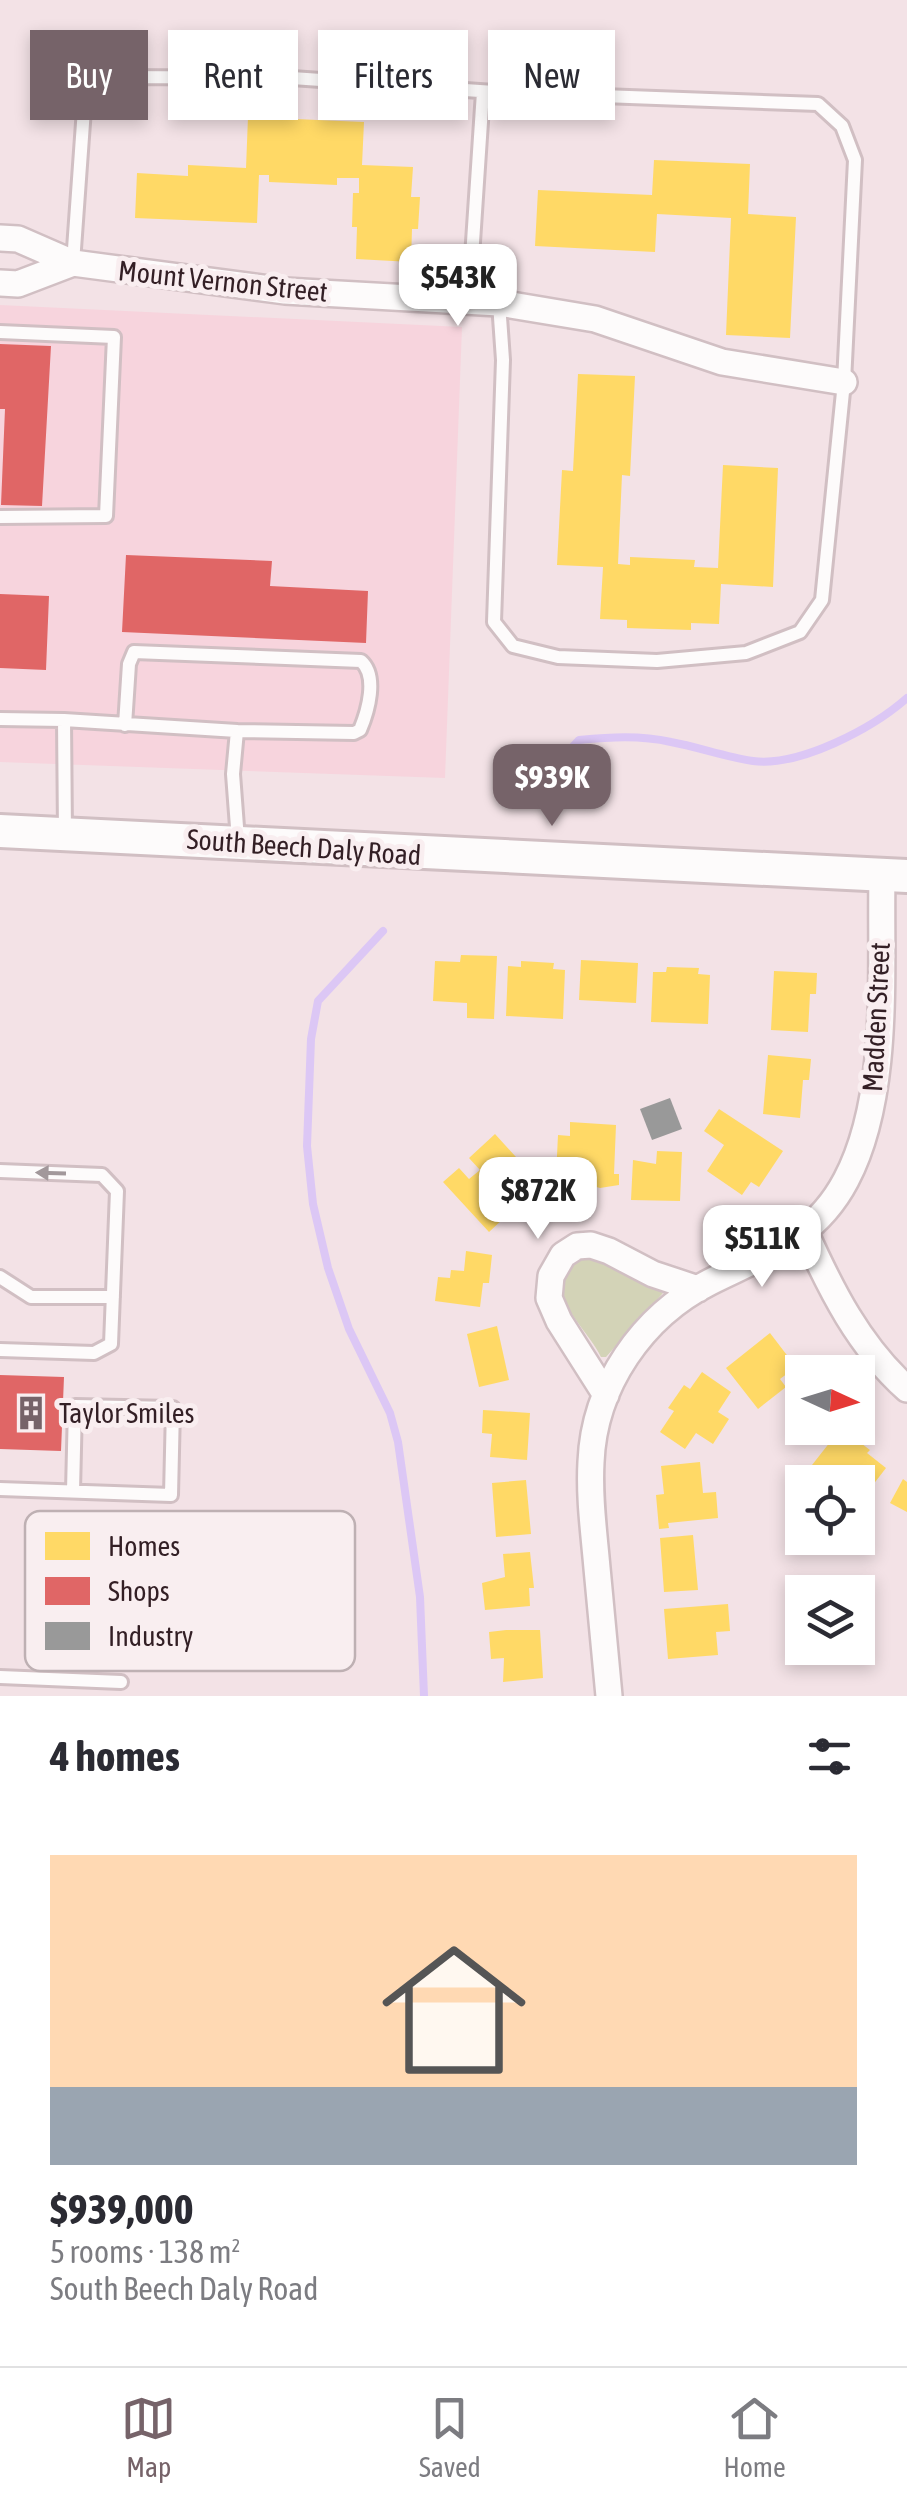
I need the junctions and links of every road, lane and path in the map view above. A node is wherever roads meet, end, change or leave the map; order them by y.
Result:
1 (483, 92) junction
2 (0, 238) edge
3 (73, 263) junction
4 (0, 283) edge
5 (469, 302) junction
6 (500, 304) junction
7 (0, 332) edge
8 (844, 382) junction
9 (0, 517) edge
10 (0, 719) edge
11 (64, 720) junction
12 (125, 725) junction
13 (237, 731) junction
14 (0, 832) edge
15 (65, 834) junction
16 (238, 844) junction
17 (895, 876) edge
18 (0, 1170) edge
19 (805, 1232) junction
20 (0, 1277) edge
21 (698, 1288) junction
22 (113, 1298) junction
23 (0, 1350) edge
24 (907, 1389) edge
25 (606, 1395) junction
26 (0, 1489) edge
27 (73, 1491) junction
28 (0, 1677) edge
29 (120, 1682) dead end
30 (609, 1696) edge

1 - 3 lane
1 - 5 lane
1 - 8 lane
2 - 3 street, Mount Vernon Street
3 - 4 street, Mount Vernon Street
3 - 5 street, Mount Vernon Street
5 - 6 street, Mount Vernon Street
6 - 8 street, Mount Vernon Street
6 - 8 lane
7 - 9 lane
10 - 11 lane
11 - 12 lane
11 - 15 lane
12 - 13 lane
12 - 13 lane
13 - 16 lane
14 - 15 street, South Beech Daly Road
15 - 16 street, South Beech Daly Road
16 - 17 street, South Beech Daly Road
17 - 19 street, Madden Street
22 -> 18 lane
19 - 21 street, Madden Street
19 - 24 street
20 - 22 lane
21 - 25 street, Madden Street
21 - 25 street
22 - 23 lane
25 - 30 street, Madden Street
26 - 27 lane
27 - 27 lane
28 - 29 lane

